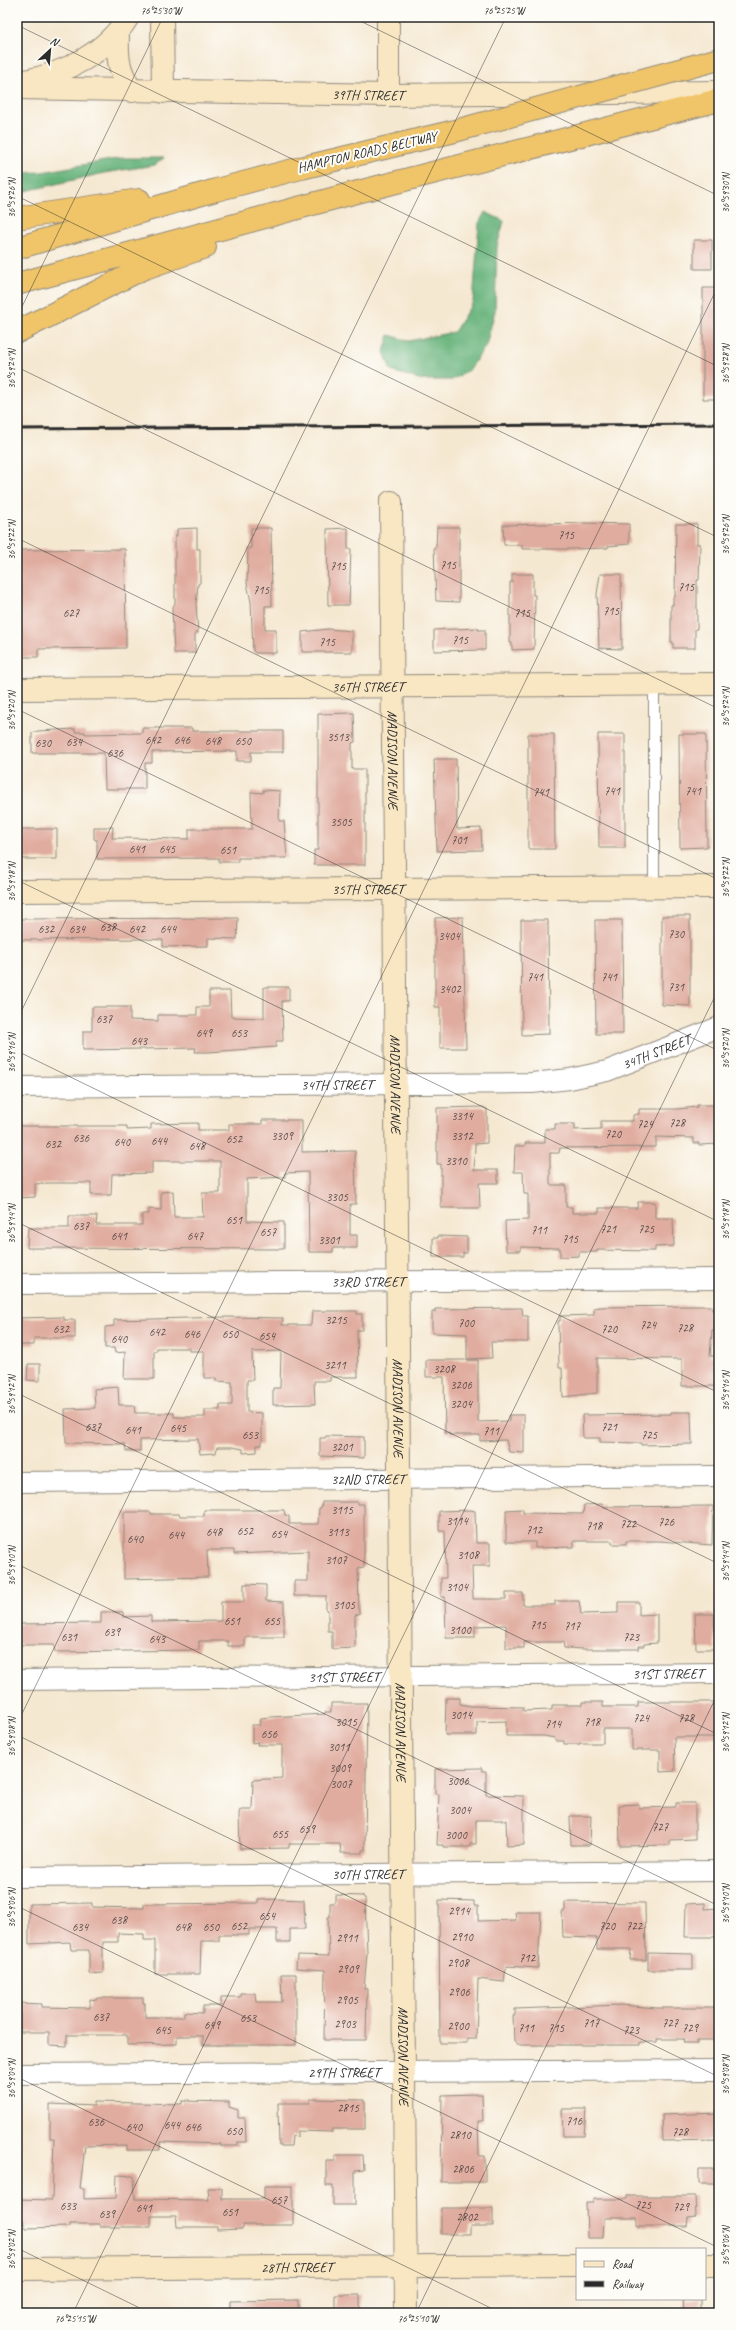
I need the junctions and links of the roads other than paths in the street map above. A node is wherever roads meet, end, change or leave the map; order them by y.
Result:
1 (162, 17) edge
2 (388, 17) edge
3 (123, 25) edge
4 (719, 59) edge
5 (17, 82) edge
6 (17, 88) edge
7 (132, 92) junction
8 (163, 92) junction
9 (719, 92) edge
10 (388, 95) junction
11 (719, 100) edge
12 (216, 190) junction
13 (300, 211) junction
14 (17, 218) edge
15 (17, 248) edge
16 (17, 284) edge
17 (17, 332) edge
18 (391, 502) dead end
19 (654, 684) junction
20 (719, 684) edge
21 (393, 687) junction
22 (17, 689) edge
23 (654, 887) junction
24 (719, 887) edge
25 (395, 889) junction
26 (17, 891) edge
27 (719, 1027) edge
28 (396, 1085) junction
29 (17, 1087) edge
30 (719, 1279) edge
31 (398, 1282) junction
32 (17, 1284) edge
33 (719, 1476) edge
34 (400, 1479) junction
35 (17, 1482) edge
36 (719, 1673) edge
37 (401, 1676) junction
38 (17, 1680) edge
39 (719, 1871) edge
40 (403, 1873) junction
41 (17, 1877) edge
42 (719, 2070) edge
43 (404, 2071) junction
44 (17, 2074) edge
45 (576, 2265) edge
46 (706, 2265) edge
47 (719, 2265) edge
48 (406, 2266) junction
49 (17, 2269) edge
50 (406, 2313) edge

1 - 8 street
2 - 10 street
3 - 5 street
3 - 7 street
4 - 12 highway, HAMPTON ROADS BELTWAY, bridge
6 - 7 street, 39TH STREET
7 - 8 street, 39TH STREET
8 - 10 street, 39TH STREET
9 - 10 street, 39TH STREET
11 - 13 highway
12 - 14 highway
12 - 15 highway, HAMPTON ROADS BELTWAY
13 - 16 highway
13 - 17 highway
18 - 21 street, MADISON AVENUE
19 - 20 street, 36TH STREET
19 - 21 street, 36TH STREET
19 - 23 lane
21 - 22 street, 36TH STREET
21 - 25 street, MADISON AVENUE
23 - 24 street, 35TH STREET
23 - 25 street, 35TH STREET
25 - 26 street, 35TH STREET
25 - 28 street, MADISON AVENUE
27 - 28 street, 34TH STREET
28 - 29 street, 34TH STREET
28 - 31 street, MADISON AVENUE
30 - 31 street, 33RD STREET
31 - 32 street, 33RD STREET
31 - 34 street, MADISON AVENUE
33 - 34 street, 32ND STREET
34 - 35 street, 32ND STREET
34 - 37 street, MADISON AVENUE
36 - 37 street, 31ST STREET
37 - 38 street, 31ST STREET
37 - 40 street, MADISON AVENUE
39 - 40 street, 30TH STREET
40 - 41 street, 30TH STREET
40 - 43 street, MADISON AVENUE
42 - 43 street, 29TH STREET
43 - 44 street, 29TH STREET
43 - 48 street, MADISON AVENUE
45 - 48 street, 28TH STREET
46 - 47 street
48 - 49 street, 28TH STREET
48 - 50 street, MADISON AVENUE

